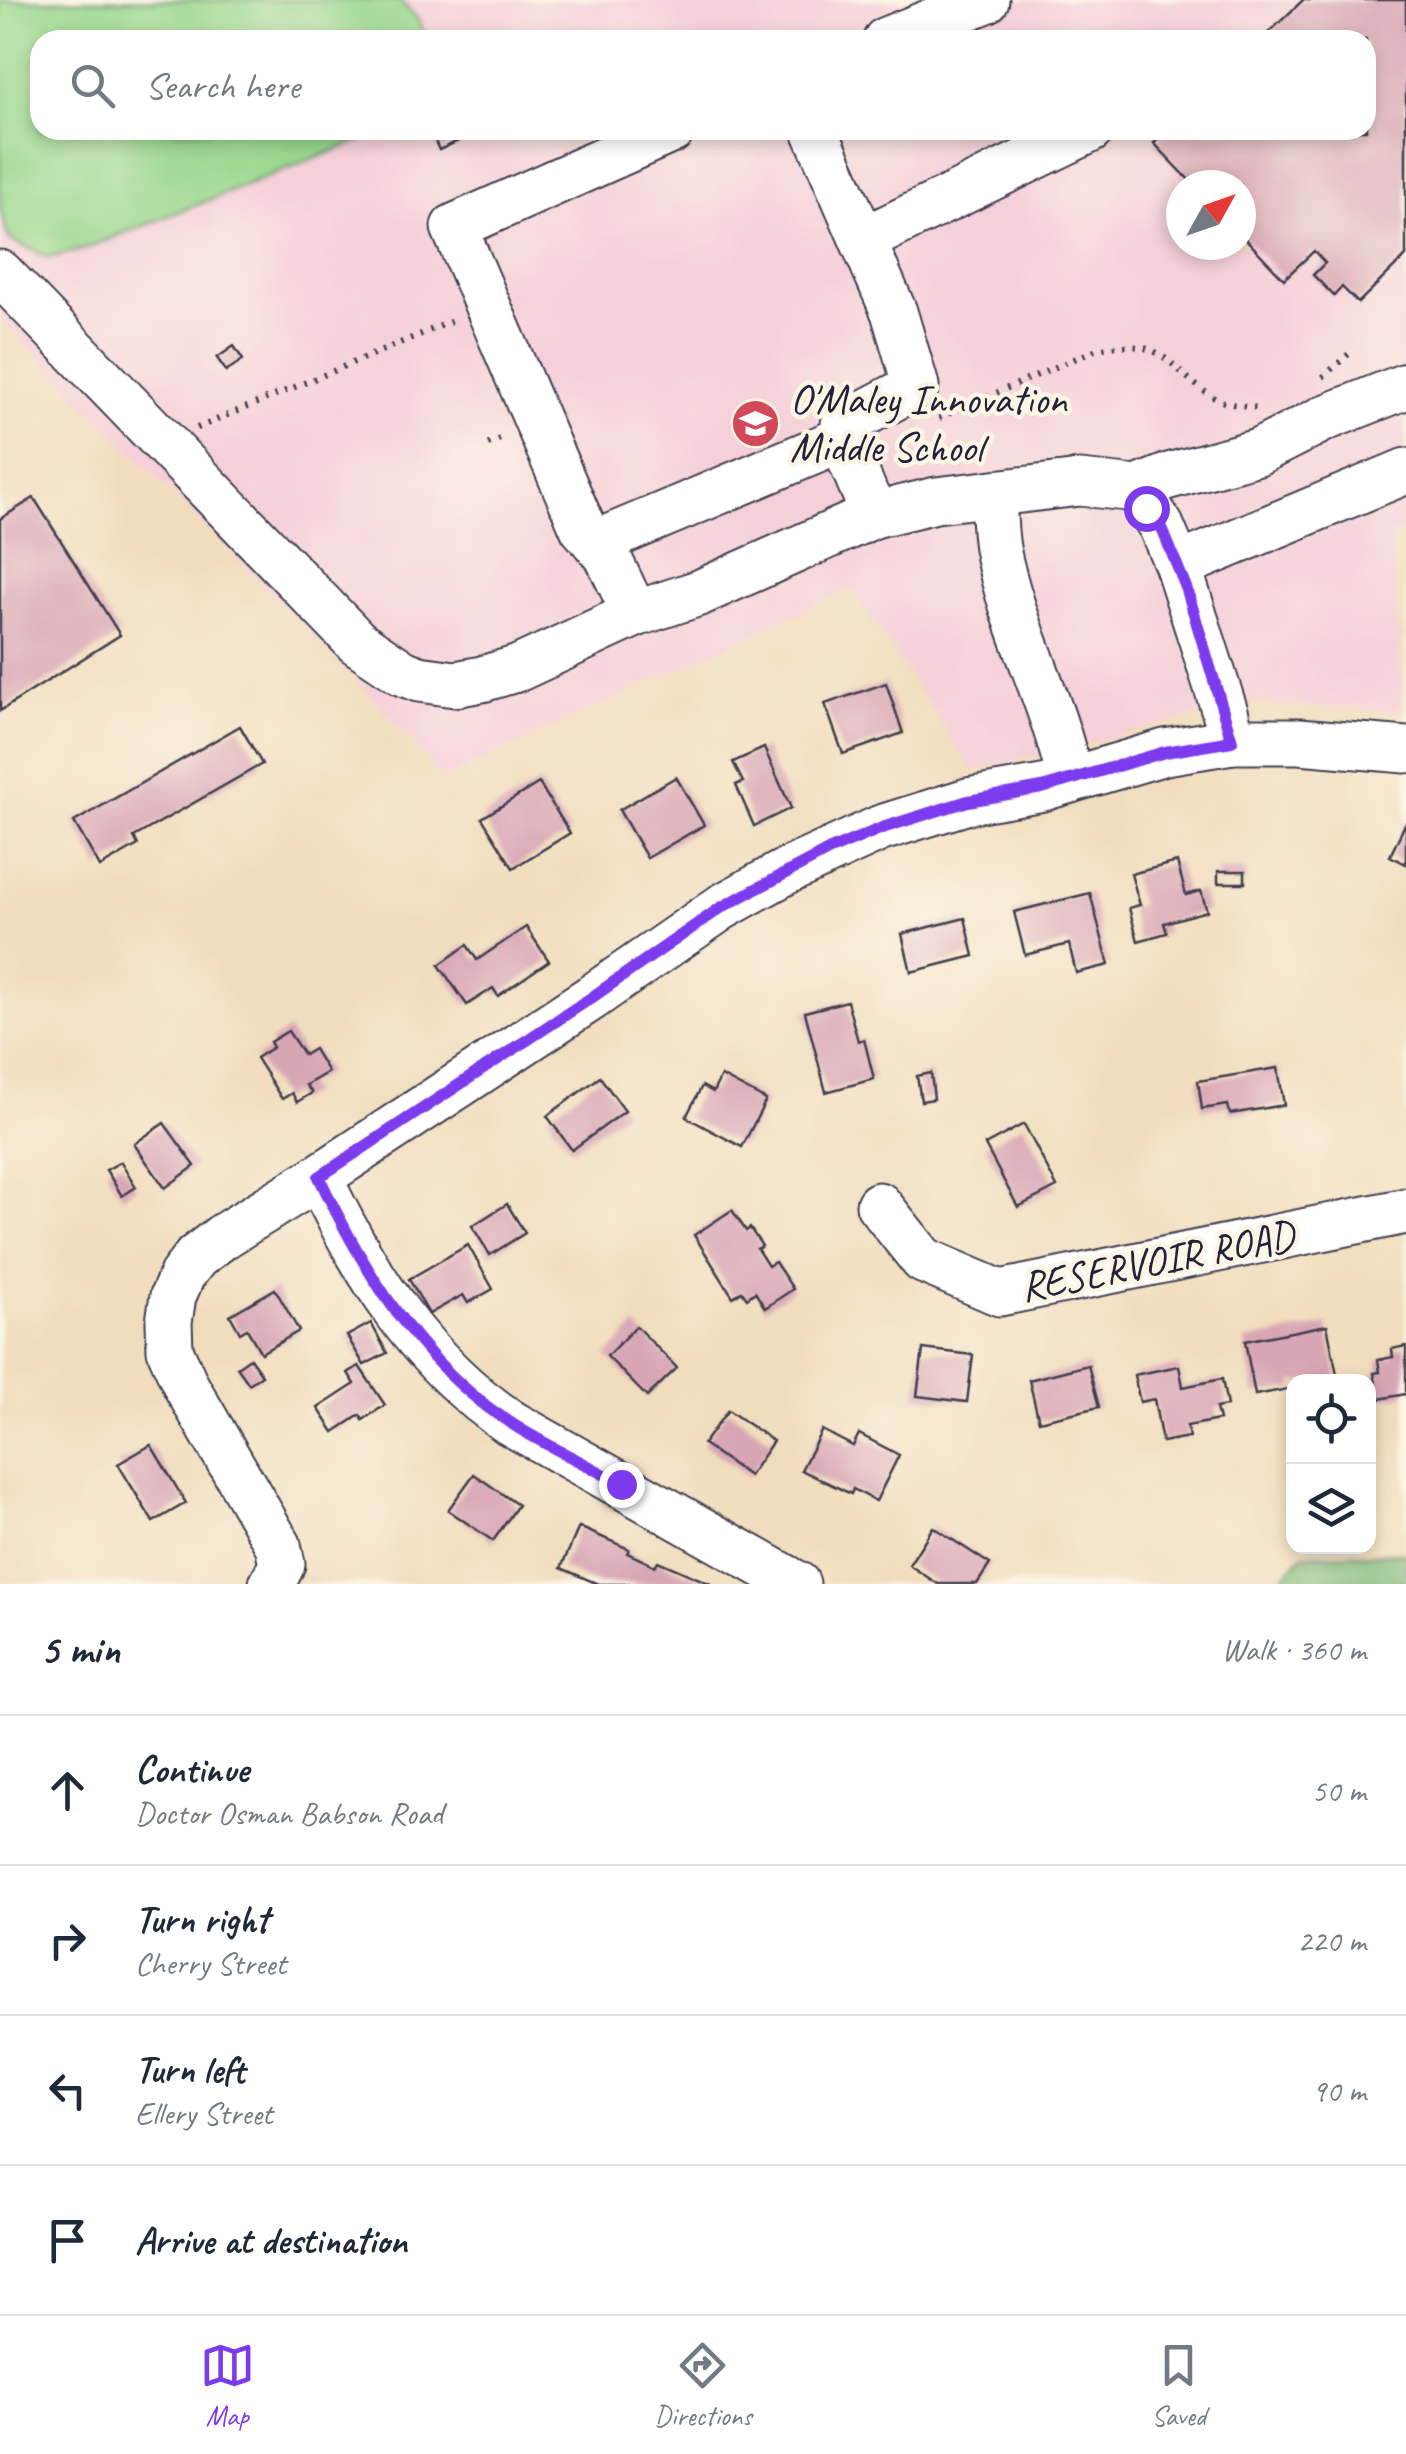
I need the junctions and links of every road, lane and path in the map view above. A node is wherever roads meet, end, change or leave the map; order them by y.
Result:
1 (986, 0) edge
2 (911, 30) edge
3 (650, 140) edge
4 (819, 140) edge
5 (1069, 140) edge
6 (863, 240) junction
7 (0, 273) edge
8 (457, 319) dead end
9 (1352, 352) dead end
10 (1316, 383) dead end
11 (1406, 386) edge
12 (1268, 406) dead end
13 (935, 420) dead end
14 (506, 437) dead end
15 (846, 438) junction
16 (488, 444) dead end
17 (167, 448) junction
18 (1406, 471) edge
19 (1137, 488) junction
20 (993, 493) junction
21 (874, 515) junction
22 (596, 543) junction
23 (1178, 566) junction
24 (635, 614) junction
25 (1232, 741) junction
26 (1406, 750) edge
27 (1070, 780) junction
28 (319, 1177) junction
29 (879, 1205) dead end
30 (1406, 1211) edge
31 (272, 1584) edge
32 (796, 1584) edge

1 - 2 street
3 - 22 street
4 - 6 street
5 - 6 street
6 - 15 street
7 - 17 street
8 - 17 path
9 - 10 path
11 - 19 street
12 - 13 path
14 - 16 path
15 - 21 street
15 - 22 street
17 - 24 street
18 - 23 street
19 - 20 street
19 - 23 street
20 - 21 street
20 - 27 street
21 - 24 street
22 - 24 street
23 - 25 street
25 - 26 street
25 - 27 street
27 - 28 street
28 - 31 street
28 - 32 street
29 - 30 street, RESERVOIR ROAD

